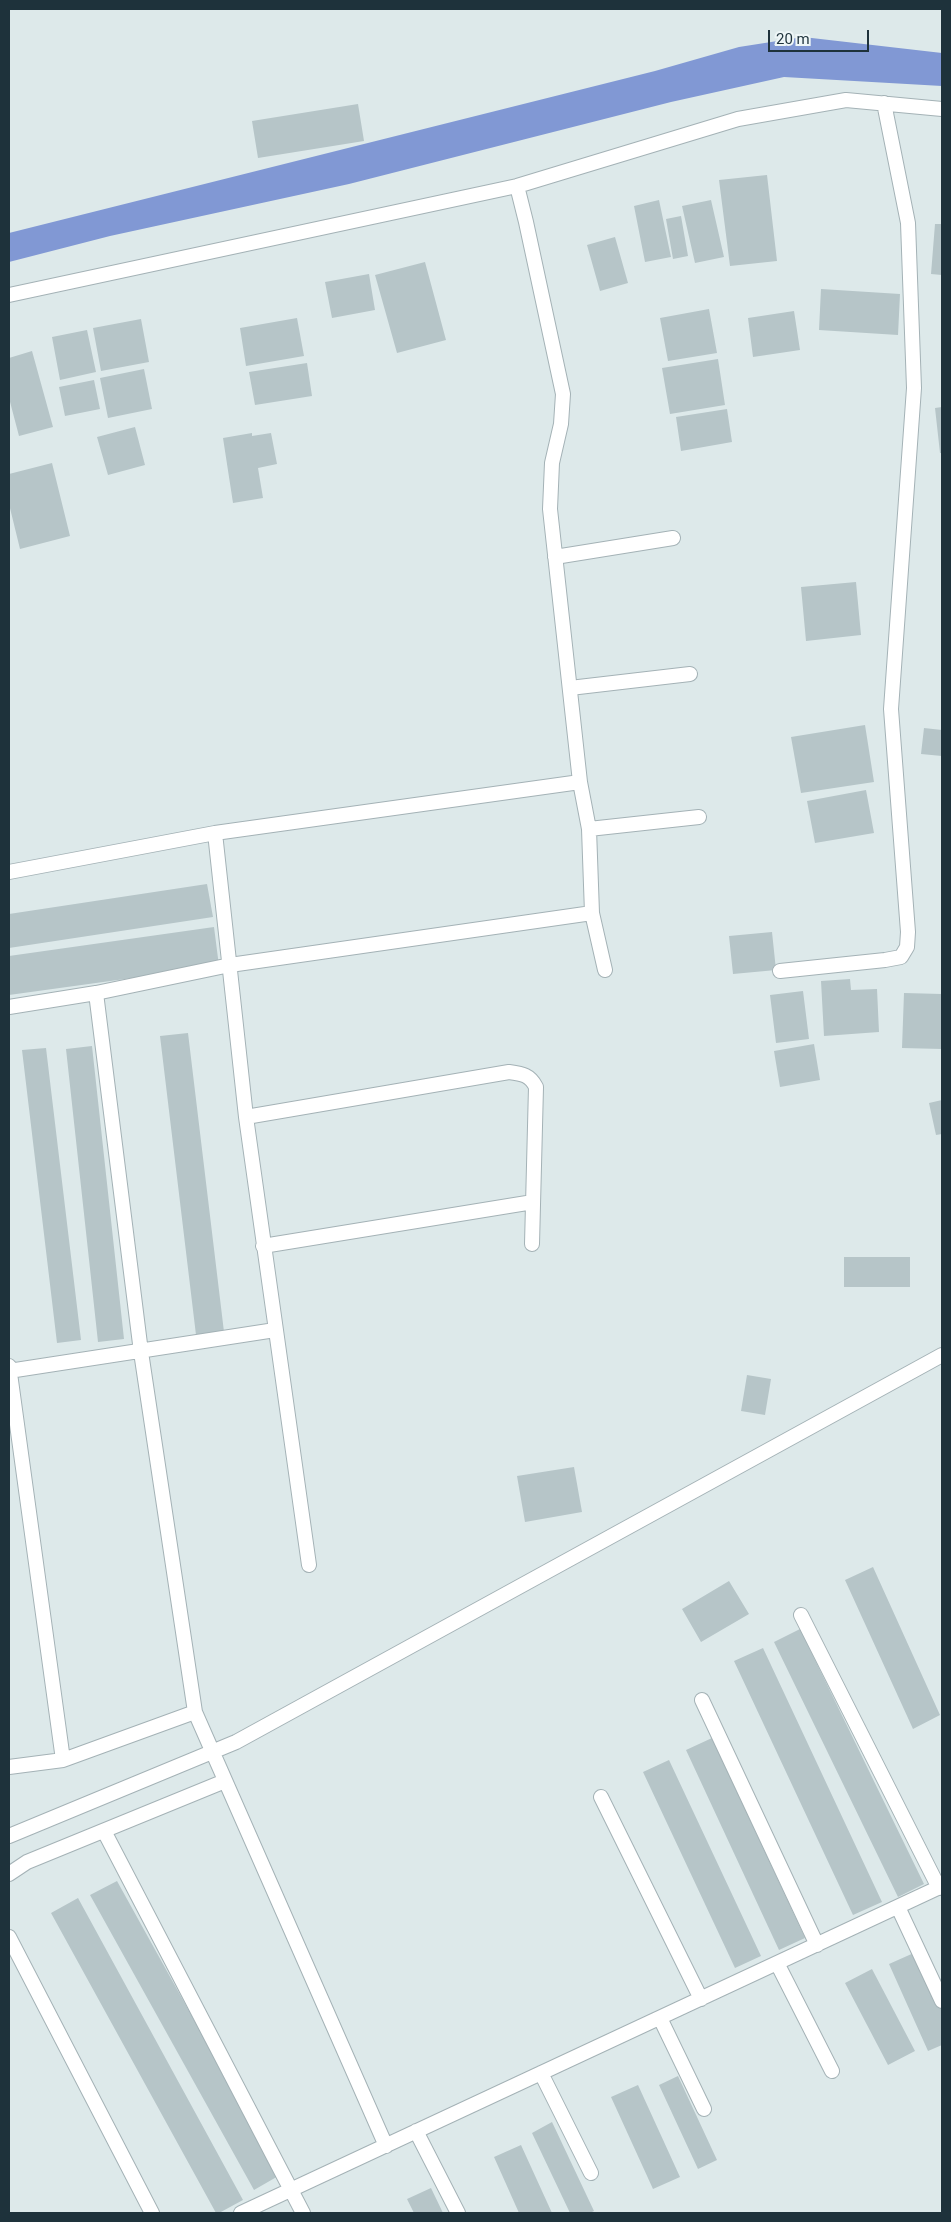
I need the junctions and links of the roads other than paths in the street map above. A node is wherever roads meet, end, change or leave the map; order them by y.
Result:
1 (884, 103) junction
2 (942, 109) edge
3 (516, 186) junction
4 (9, 295) edge
5 (673, 538) dead end
6 (556, 557) junction
7 (690, 674) dead end
8 (570, 688) junction
9 (580, 782) junction
10 (699, 817) dead end
11 (589, 829) junction
12 (215, 833) junction
13 (9, 872) edge
14 (592, 913) junction
15 (230, 965) junction
16 (606, 970) dead end
17 (780, 971) dead end
18 (96, 993) junction
19 (9, 1007) edge
20 (246, 1117) junction
21 (533, 1202) junction
22 (532, 1244) dead end
23 (263, 1246) junction
24 (275, 1330) junction
25 (141, 1352) junction
26 (942, 1355) edge
27 (9, 1369) edge
28 (309, 1564) dead end
29 (801, 1615) dead end
30 (702, 1700) dead end
31 (195, 1712) junction
32 (212, 1752) junction
33 (63, 1760) junction
34 (9, 1767) edge
35 (225, 1781) junction
36 (601, 1796) dead end
37 (104, 1831) junction
38 (9, 1836) edge
39 (9, 1874) edge
40 (940, 1887) edge
41 (898, 1907) junction
42 (9, 1937) edge
43 (816, 1945) junction
44 (777, 1963) junction
45 (701, 1999) junction
46 (942, 2001) edge
47 (660, 2018) junction
48 (832, 2071) dead end
49 (541, 2073) junction
50 (704, 2109) dead end
51 (416, 2131) junction
52 (386, 2146) junction
53 (591, 2173) dead end
54 (291, 2190) junction
55 (152, 2213) edge
56 (240, 2213) edge
57 (303, 2213) edge
58 (458, 2213) edge

1 - 2 street
1 - 3 street
1 - 17 street
3 - 4 street
3 - 6 street
5 - 6 street
6 - 8 street
7 - 8 street
8 - 9 street
9 - 11 street
9 - 12 street
10 - 11 street
11 - 14 street
12 - 13 street
12 - 15 street
14 - 15 street
14 - 16 street
15 - 18 street
15 - 20 street
18 - 19 street
18 - 25 street
20 - 21 street
20 - 23 street
21 - 22 street
21 - 23 street
23 - 24 street
24 - 25 street
24 - 28 street
25 - 27 street
25 - 31 street
26 - 32 street
27 - 33 street
29 - 40 street
30 - 43 street
31 - 32 street
31 - 33 street
32 - 35 street
32 - 38 street
33 - 34 street
35 - 37 street
35 - 52 street
36 - 45 street
37 - 39 street
37 - 54 street
40 - 41 street
41 - 43 street
41 - 46 street
42 - 55 street
43 - 44 street
44 - 45 street
44 - 48 street
45 - 47 street
47 - 49 street
47 - 50 street
49 - 51 street
49 - 53 street
51 - 52 street
51 - 58 street
52 - 54 street
54 - 56 street
54 - 57 street

